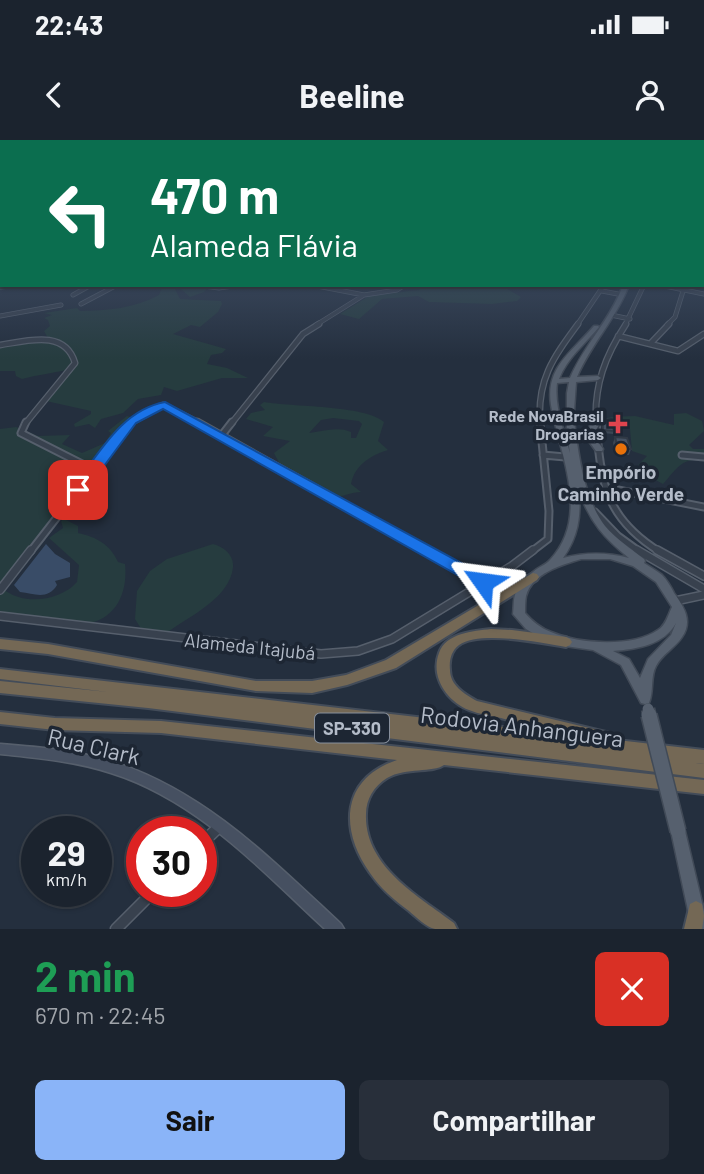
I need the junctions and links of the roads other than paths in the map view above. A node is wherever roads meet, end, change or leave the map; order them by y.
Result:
1 (87, 287) edge
2 (113, 287) edge
3 (322, 287) edge
4 (402, 287) edge
5 (603, 287) edge
6 (620, 287) edge
7 (625, 287) edge
8 (644, 287) edge
9 (684, 288) edge
10 (602, 291) junction
11 (618, 293) junction
12 (704, 294) edge
13 (73, 295) dead end
14 (364, 295) junction
15 (81, 304) dead end
16 (61, 305) dead end
17 (611, 315) junction
18 (0, 316) edge
19 (630, 319) junction
20 (704, 334) edge
21 (618, 335) junction
22 (651, 343) junction
23 (0, 345) edge
24 (545, 375) junction
25 (575, 376) junction
26 (598, 378) junction
27 (555, 379) junction
28 (585, 380) junction
29 (596, 390) junction
30 (558, 423) junction
31 (595, 425) junction
32 (222, 435) junction
33 (576, 435) junction
34 (599, 449) junction
35 (543, 455) junction
36 (682, 455) dead end
37 (565, 457) junction
38 (704, 457) edge
39 (94, 470) junction
40 (605, 481) junction
41 (607, 491) junction
42 (629, 491) junction
43 (589, 507) junction
44 (704, 507) edge
45 (551, 565) junction
46 (659, 575) junction
47 (704, 576) edge
48 (533, 577) junction
49 (483, 582) junction
50 (704, 589) edge
51 (0, 590) edge
52 (704, 595) edge
53 (676, 604) junction
54 (0, 616) edge
55 (566, 642) junction
56 (0, 644) edge
57 (591, 645) junction
58 (0, 674) edge
59 (0, 687) edge
60 (647, 704) junction
61 (0, 718) edge
62 (0, 749) edge
63 (682, 754) junction
64 (704, 757) edge
65 (480, 762) junction
66 (704, 771) edge
67 (704, 787) edge
68 (220, 826) junction
69 (217, 829) edge
70 (138, 907) edge
71 (696, 910) junction
72 (116, 929) edge
73 (335, 929) edge
74 (448, 929) edge
75 (693, 929) edge
76 (700, 929) edge

1 - 13 street
2 - 15 street
3 - 14 street
4 - 14 street
5 - 10 street
6 - 11 main road
7 - 17 main road
8 - 19 street
9 - 12 street
9 - 22 street
10 - 11 street
10 - 24 street
11 - 27 main road
14 - 32 street
16 - 18 street
17 - 19 street
17 - 25 main road
19 - 21 street
20 - 22 street
21 - 22 street
21 - 26 street
23 - 39 street
24 - 27 street
24 - 35 street
25 - 27 main road
25 - 28 main road
25 - 33 main road
26 - 28 main road
26 - 29 street
27 - 30 main road
28 - 29 main road
29 - 31 street
30 - 33 main road
30 - 37 main road
31 - 33 main road
31 - 34 street
32 - 39 street
32 - 49 street
33 - 34 main road
33 - 43 main road
34 - 40 street
35 - 37 street
35 - 49 street, Alameda Itajubá
36 - 38 street
37 - 45 main road
39 - 51 street
40 - 41 street
40 - 42 street
41 - 42 street
41 - 47 street
42 - 44 street
43 - 46 main road
43 - 50 street
45 - 46 main road
45 - 48 main road
46 - 53 main road
48 - 55 main road
48 - 56 highway
49 - 54 street, Alameda Itajubá
52 - 53 street
53 - 57 main road
53 - 60 main road
55 - 57 main road
55 - 63 highway
57 - 60 main road
58 - 63 highway, Rodovia Anhanguera / SP-330
59 - 66 highway, Rodovia Anhanguera / SP-330
60 - 71 main road, bridge
61 - 65 highway
62 - 68 street, Rua Clark
63 - 64 highway, Rodovia Anhanguera / SP-330
65 - 67 highway
65 - 74 highway
68 - 69 street
68 - 73 street, Rua Clark
70 - 72 street
71 - 75 highway
71 - 76 main road

